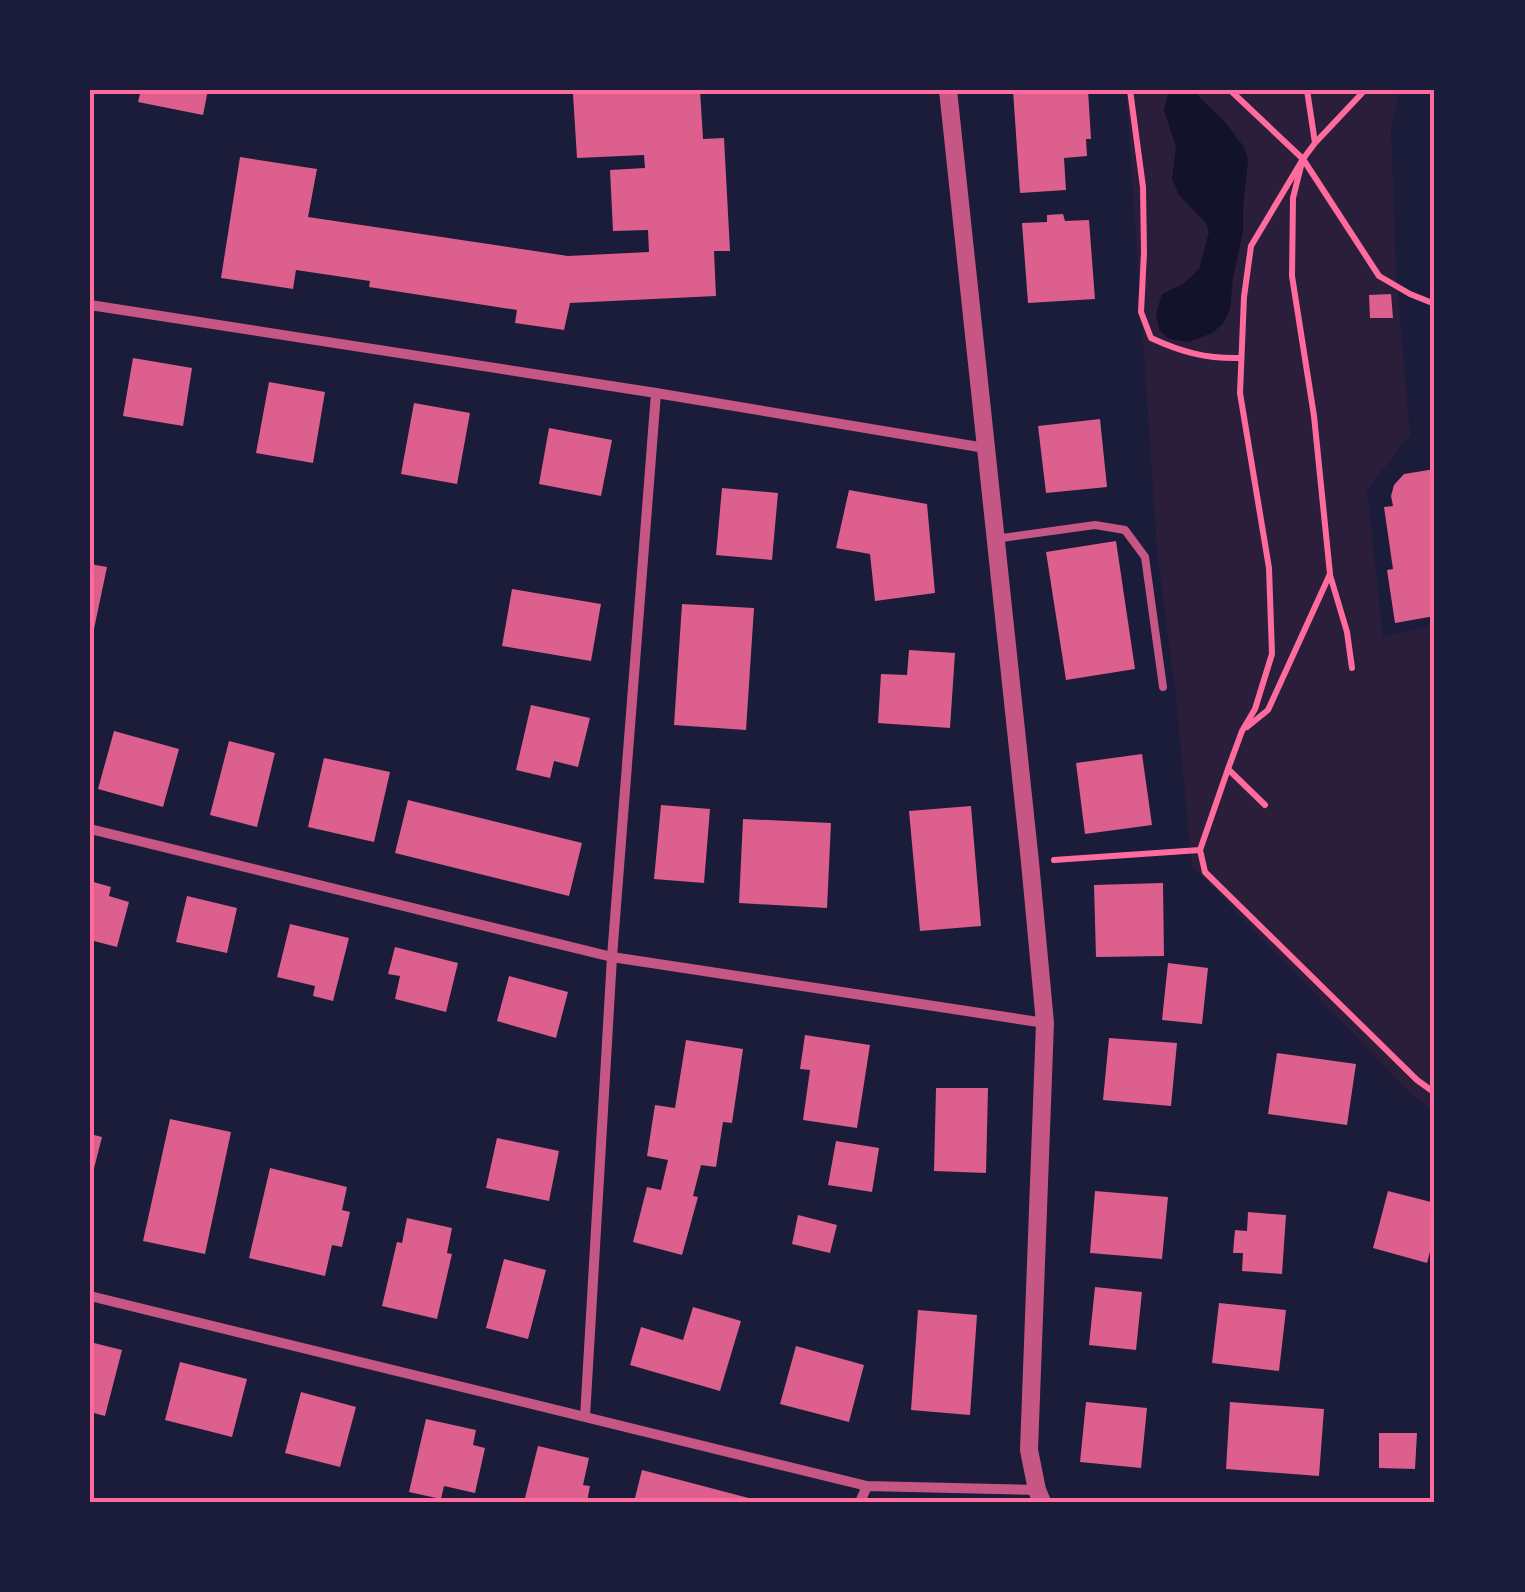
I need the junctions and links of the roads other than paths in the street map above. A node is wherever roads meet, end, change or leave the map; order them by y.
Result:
1 (948, 90) edge
2 (90, 305) edge
3 (656, 394) junction
4 (985, 448) junction
5 (995, 539) junction
6 (1163, 687) dead end
7 (90, 828) edge
8 (612, 957) junction
9 (1045, 1023) junction
10 (90, 1296) edge
11 (585, 1417) junction
12 (867, 1486) junction
13 (1040, 1496) edge
14 (860, 1502) edge

1 - 4 street
2 - 3 street
3 - 4 street
3 - 8 street
4 - 5 street
5 - 6 lane
5 - 9 street
7 - 8 street
8 - 9 street
8 - 11 street
9 - 13 street
10 - 11 street
11 - 12 street
12 - 13 street
12 - 14 street

